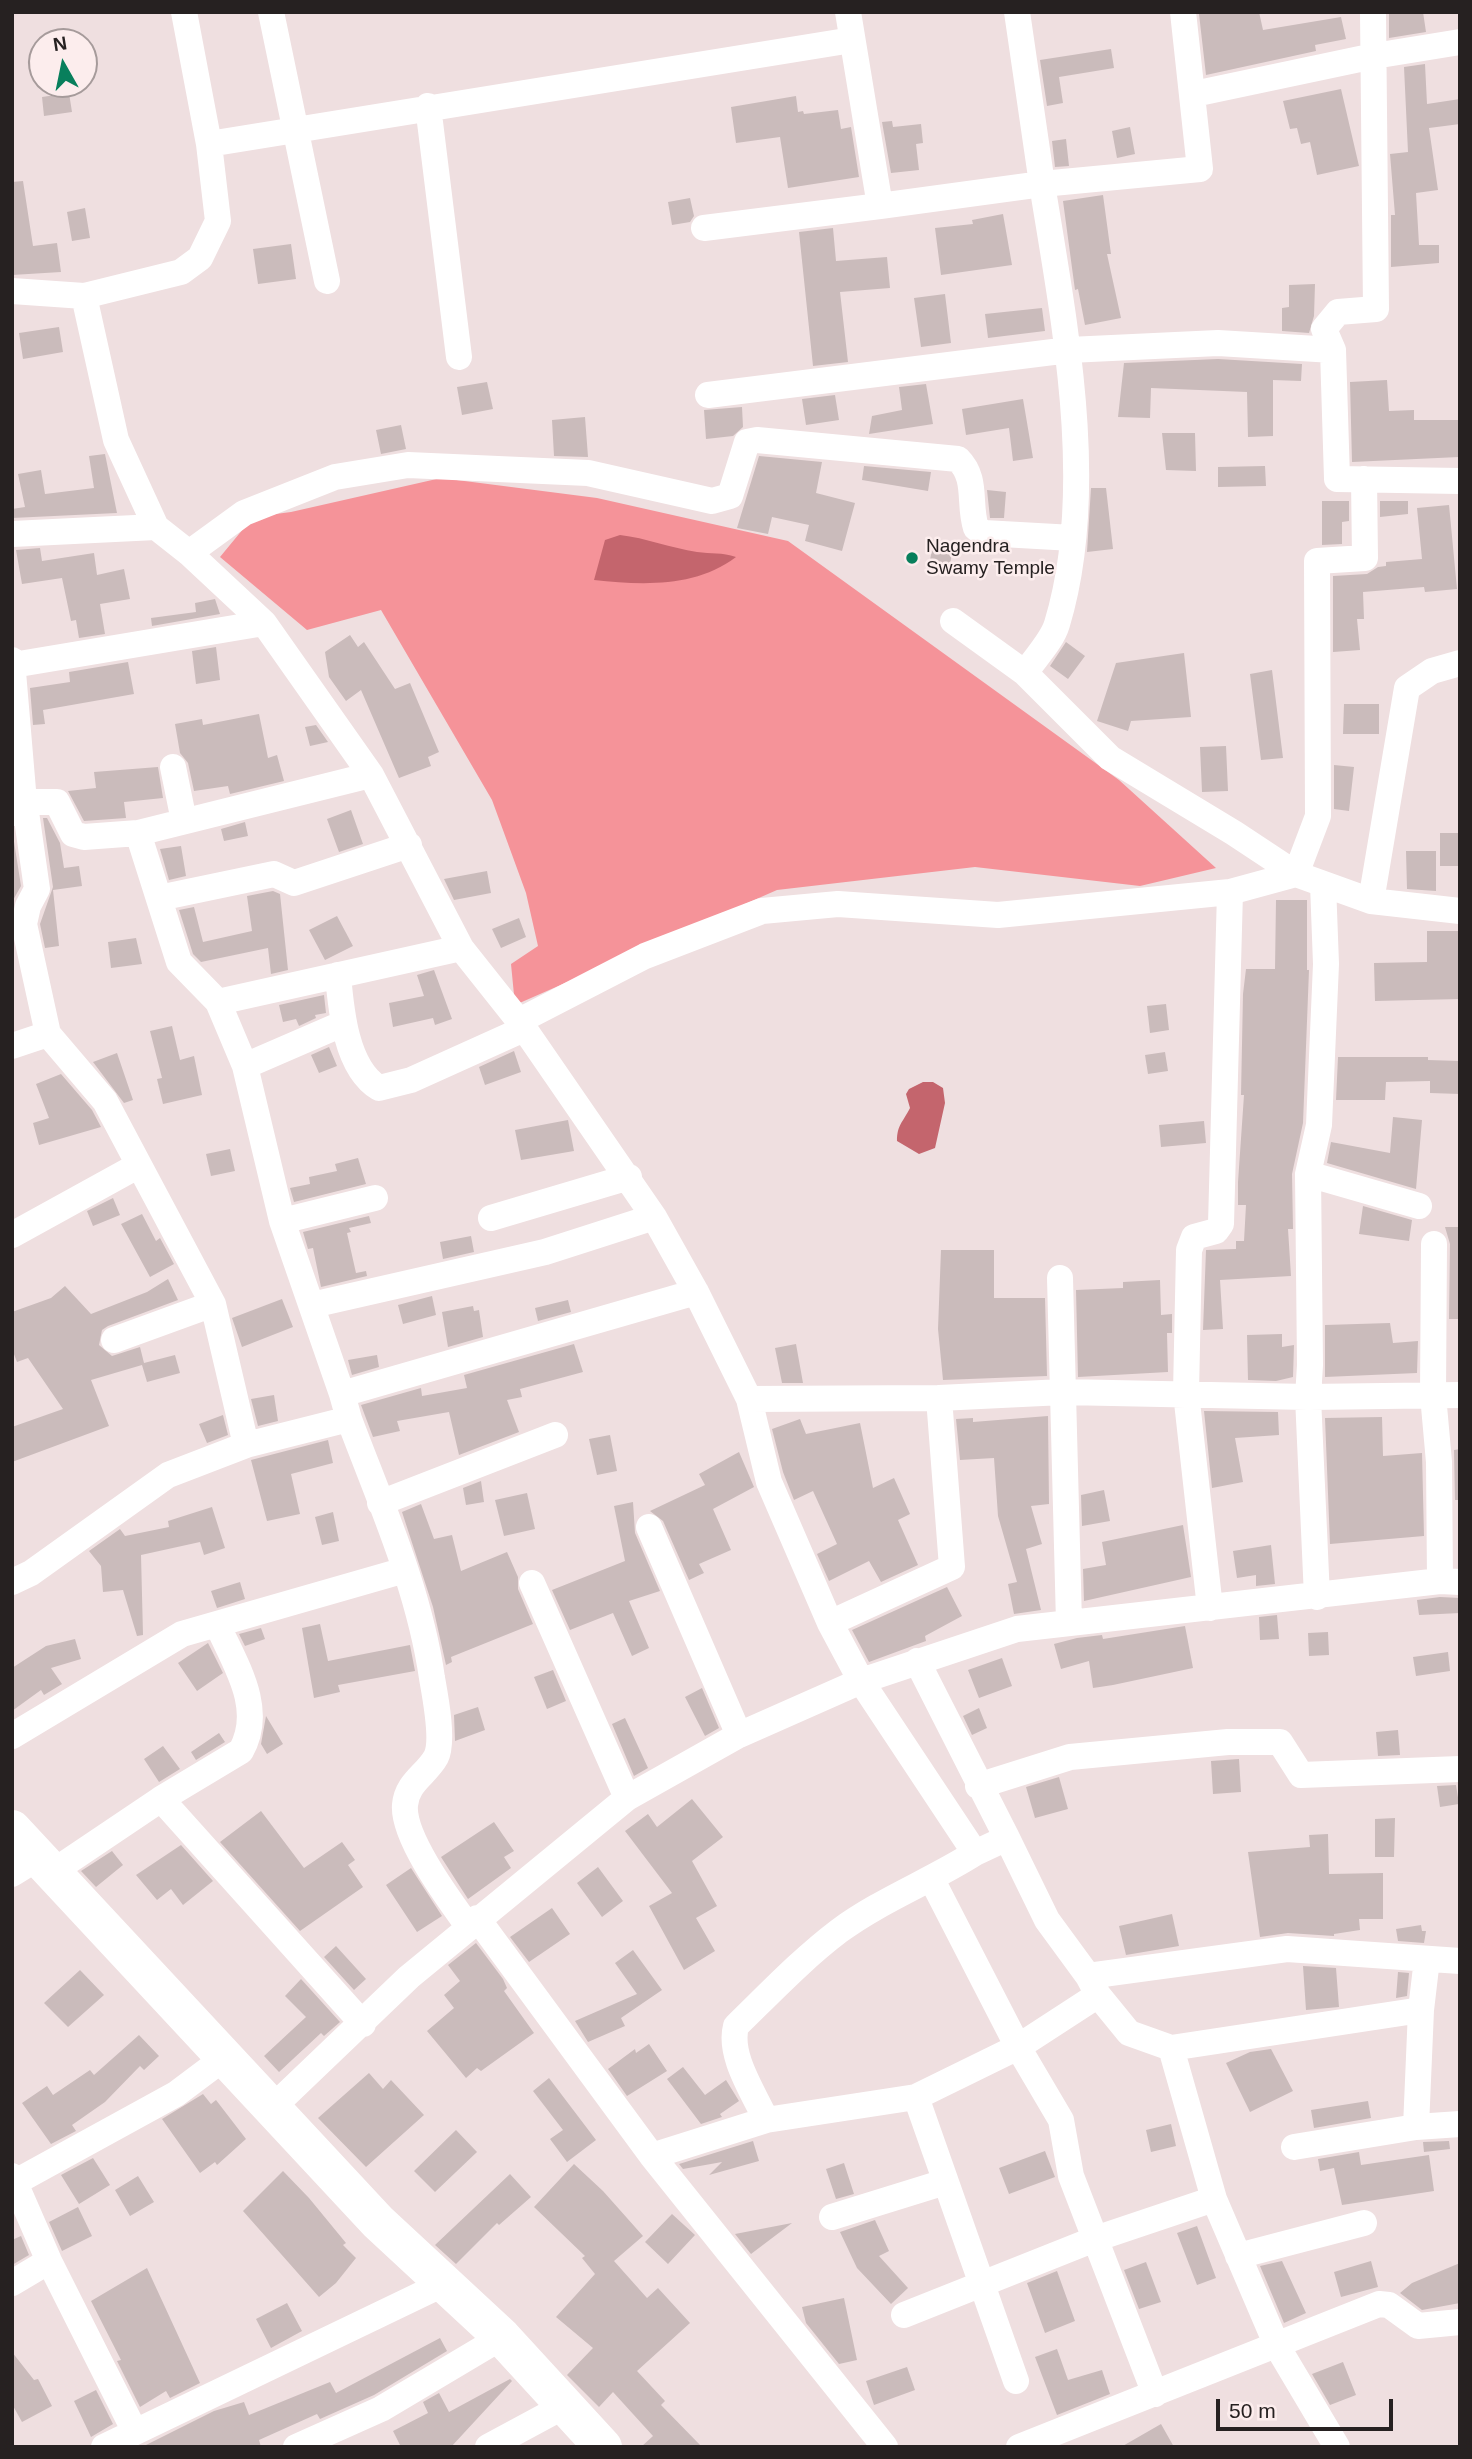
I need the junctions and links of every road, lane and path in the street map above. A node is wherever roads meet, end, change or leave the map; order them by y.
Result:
1 (184, 12) edge
2 (271, 12) edge
3 (848, 12) edge
4 (1017, 12) edge
5 (1183, 12) edge
6 (1373, 12) edge
7 (852, 40) junction
8 (1460, 42) edge
9 (1374, 56) junction
10 (1194, 94) junction
11 (428, 106) junction
12 (294, 128) junction
13 (209, 144) junction
14 (1042, 184) junction
15 (880, 206) junction
16 (704, 228) dead end
17 (327, 281) dead end
18 (12, 291) edge
19 (84, 296) junction
20 (1333, 350) junction
21 (1069, 351) junction
22 (459, 357) dead end
23 (708, 395) dead end
24 (1364, 479) junction
25 (1460, 481) edge
26 (156, 527) junction
27 (12, 534) edge
28 (1073, 538) junction
29 (189, 553) junction
30 (953, 621) dead end
31 (264, 623) junction
32 (13, 662) edge
33 (1460, 663) edge
34 (1025, 673) junction
35 (173, 767) dead end
36 (372, 775) junction
37 (21, 809) edge
38 (184, 821) junction
39 (138, 833) junction
40 (409, 845) junction
41 (1296, 874) junction
42 (1323, 884) junction
43 (1230, 892) junction
44 (159, 898) junction
45 (1371, 901) junction
46 (1460, 912) edge
47 (461, 948) junction
48 (338, 975) junction
49 (218, 1002) junction
50 (342, 1024) junction
51 (522, 1025) junction
52 (48, 1034) junction
53 (12, 1045) edge
54 (245, 1066) junction
55 (139, 1165) junction
56 (1308, 1174) junction
57 (629, 1177) junction
58 (375, 1198) dead end
59 (1419, 1206) dead end
60 (654, 1217) junction
61 (491, 1218) dead end
62 (282, 1221) junction
63 (12, 1235) edge
64 (1434, 1244) dead end
65 (1060, 1278) dead end
66 (696, 1292) junction
67 (212, 1304) junction
68 (312, 1305) junction
69 (114, 1340) dead end
70 (1063, 1392) junction
71 (1186, 1393) junction
72 (342, 1394) junction
73 (1433, 1395) junction
74 (1460, 1395) edge
75 (1307, 1397) junction
76 (939, 1398) junction
77 (749, 1399) junction
78 (349, 1419) junction
79 (555, 1435) dead end
80 (246, 1445) junction
81 (380, 1503) junction
82 (649, 1527) dead end
83 (405, 1570) junction
84 (12, 1582) edge
85 (1450, 1582) edge
86 (532, 1583) dead end
87 (1317, 1597) junction
88 (1209, 1608) junction
89 (830, 1623) junction
90 (1069, 1623) junction
91 (217, 1624) junction
92 (917, 1661) junction
93 (861, 1681) junction
94 (739, 1735) junction
95 (12, 1736) edge
96 (1460, 1769) edge
97 (978, 1786) junction
98 (627, 1798) junction
99 (162, 1799) junction
100 (12, 1829) edge
101 (1007, 1838) junction
102 (975, 1853) junction
103 (34, 1868) edge
104 (932, 1880) junction
105 (472, 1922) junction
106 (1427, 1959) junction
107 (1460, 1961) edge
108 (1093, 1986) junction
109 (1421, 2010) junction
110 (363, 2024) junction
111 (1018, 2047) junction
112 (1171, 2048) junction
113 (224, 2058) junction
114 (916, 2097) junction
115 (271, 2109) junction
116 (765, 2120) junction
117 (1460, 2124) edge
118 (1416, 2127) junction
119 (1294, 2147) dead end
120 (652, 2156) junction
121 (13, 2181) edge
122 (945, 2182) junction
123 (1214, 2199) junction
124 (832, 2217) dead end
125 (1364, 2223) dead end
126 (1095, 2239) junction
127 (1238, 2256) junction
128 (49, 2261) junction
129 (12, 2283) edge
130 (443, 2284) junction
131 (981, 2284) junction
132 (904, 2315) dead end
133 (1460, 2322) edge
134 (502, 2337) junction
135 (1277, 2346) junction
136 (1016, 2381) dead end
137 (1155, 2394) junction
138 (566, 2405) junction
139 (135, 2432) junction
140 (1063, 2438) edge
141 (104, 2447) edge
142 (296, 2447) edge
143 (488, 2447) edge
144 (603, 2447) edge
145 (885, 2447) edge
146 (1019, 2447) edge
147 (1337, 2447) edge

1 - 13 street
2 - 12 street
3 - 7 street
4 - 14 street
5 - 10 street
6 - 9 street
7 - 11 street
7 - 15 street
8 - 9 street
9 - 10 street
9 - 20 street
10 - 14 street
11 - 12 street
11 - 22 street
12 - 13 street
12 - 17 street
13 - 19 street
14 - 15 street
14 - 21 street
15 - 16 street
18 - 19 street
19 - 26 street
20 - 21 street
20 - 24 street
21 - 23 street
21 - 28 street
24 - 25 street
24 - 41 street
26 - 27 street
26 - 29 street
28 - 29 street
28 - 34 street
29 - 31 street
30 - 34 street
31 - 32 street
31 - 36 street
32 - 37 street
33 - 45 street
34 - 41 street
35 - 38 street
36 - 38 street
36 - 40 street
37 - 39 street
37 - 52 street
38 - 39 street
39 - 44 street
40 - 44 street
40 - 47 street
41 - 42 street
41 - 43 street
42 - 45 street
42 - 56 street
43 - 51 street
43 - 71 street
44 - 49 street
45 - 46 street
47 - 48 street
47 - 51 street
48 - 49 street
48 - 50 street
49 - 54 street
50 - 51 street
50 - 54 street
51 - 57 street
52 - 53 street
52 - 55 street
54 - 62 street
55 - 63 street
55 - 67 street
56 - 59 street
56 - 75 street
57 - 60 street
57 - 61 street
58 - 62 street
60 - 66 street
60 - 68 street
62 - 68 street
64 - 73 street
65 - 70 street
66 - 72 street
66 - 77 street
67 - 69 street
67 - 80 street
68 - 72 street
70 - 71 street
70 - 76 street
70 - 90 street
71 - 75 street
71 - 88 street
72 - 78 street
73 - 74 street
73 - 75 street
73 - 85 street
75 - 87 street
76 - 77 street
76 - 89 street
77 - 89 street
78 - 80 street
78 - 81 street
79 - 81 street
80 - 84 street
81 - 83 street
82 - 94 street
83 - 91 street
83 - 105 street
85 - 87 street
86 - 98 street
87 - 88 street
88 - 90 street
89 - 93 street
90 - 92 street
91 - 95 street
91 - 99 street
92 - 93 street
92 - 97 street
93 - 94 street
93 - 102 street
94 - 98 street
96 - 97 street
97 - 101 street
98 - 105 street
99 - 103 street
99 - 110 street
100 - 103 street
101 - 102 street
101 - 108 street
102 - 104 street
103 - 113 street
104 - 111 street
104 - 116 street
105 - 110 street
105 - 120 street
106 - 107 street
106 - 108 street
106 - 109 street
108 - 111 street
108 - 112 street
109 - 112 street
109 - 118 street
110 - 115 street
111 - 114 street
111 - 126 street
112 - 123 street
113 - 115 street
113 - 121 street
114 - 116 street
114 - 122 street
115 - 130 street
116 - 120 street
117 - 118 street
118 - 119 street
120 - 145 street
121 - 128 street
122 - 124 street
122 - 131 street
123 - 126 street
123 - 127 street
125 - 127 street
126 - 131 street
126 - 137 street
127 - 135 street
128 - 129 street
128 - 139 street
130 - 134 street
130 - 139 street
131 - 132 street
131 - 136 street
133 - 135 street
134 - 138 street
134 - 142 street
135 - 137 street
135 - 147 street
137 - 140 street
138 - 143 street
138 - 144 street
139 - 141 street
140 - 146 street

